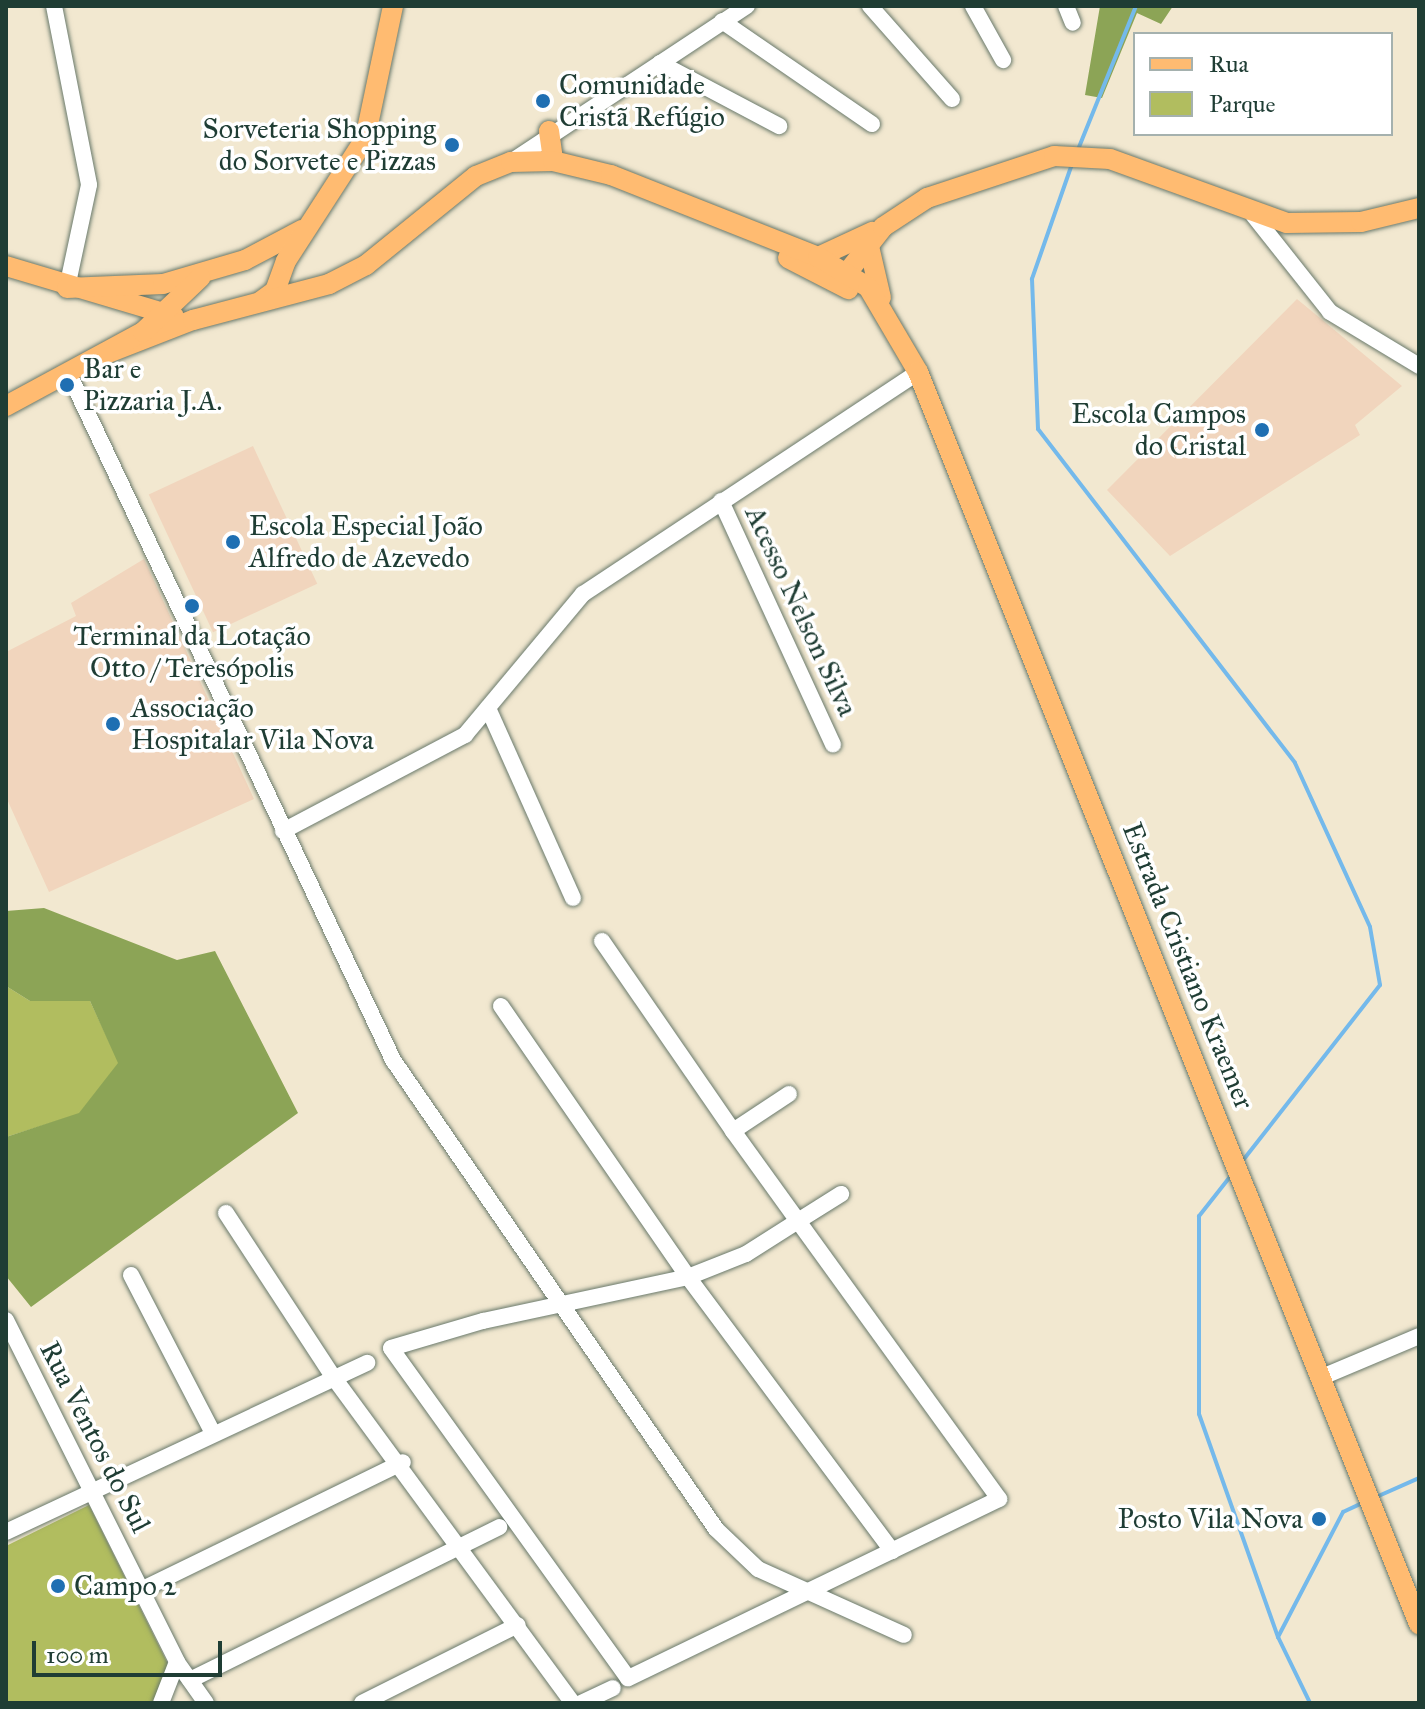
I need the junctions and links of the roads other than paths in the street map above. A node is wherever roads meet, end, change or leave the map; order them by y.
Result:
1 (54, 6) edge
2 (393, 6) edge
3 (747, 6) edge
4 (870, 6) edge
5 (973, 6) edge
6 (1066, 6) edge
7 (722, 21) junction
8 (1073, 23) dead end
9 (1003, 60) dead end
10 (660, 63) junction
11 (952, 99) dead end
12 (872, 124) dead end
13 (779, 126) dead end
14 (549, 131) junction
15 (520, 161) junction
16 (553, 161) junction
17 (1419, 208) edge
18 (1254, 216) junction
19 (315, 221) junction
20 (717, 221) junction
21 (875, 234) junction
22 (818, 257) junction
23 (245, 260) junction
24 (6, 266) edge
25 (206, 273) junction
26 (281, 273) junction
27 (843, 277) junction
28 (67, 288) junction
29 (310, 291) junction
30 (257, 303) junction
31 (883, 305) junction
32 (163, 313) junction
33 (193, 320) junction
34 (896, 333) junction
35 (103, 355) junction
36 (1419, 366) edge
37 (68, 372) junction
38 (918, 372) junction
39 (6, 406) edge
40 (721, 501) junction
41 (488, 708) junction
42 (833, 744) dead end
43 (283, 831) junction
44 (573, 898) dead end
45 (602, 941) dead end
46 (501, 1006) dead end
47 (789, 1094) dead end
48 (733, 1131) junction
49 (841, 1194) dead end
50 (226, 1213) dead end
51 (798, 1221) junction
52 (131, 1275) dead end
53 (688, 1277) junction
54 (559, 1307) junction
55 (6, 1320) edge
56 (1419, 1336) edge
57 (367, 1363) dead end
58 (1322, 1377) junction
59 (334, 1378) junction
60 (213, 1433) junction
61 (403, 1462) junction
62 (93, 1490) junction
63 (499, 1527) dead end
64 (6, 1532) edge
65 (462, 1546) junction
66 (892, 1551) junction
67 (143, 1589) junction
68 (804, 1594) junction
69 (1419, 1624) edge
70 (518, 1625) junction
71 (904, 1635) dead end
72 (177, 1662) junction
73 (190, 1680) junction
74 (613, 1688) dead end
75 (161, 1703) edge
76 (206, 1703) edge
77 (362, 1703) edge
78 (573, 1703) edge
79 (581, 1703) edge

1 - 28 street
2 - 19 main road
3 - 7 street
4 - 11 street
5 - 9 street
6 - 8 street
7 - 10 street
7 - 12 street
10 - 13 street
10 - 14 street
14 - 15 street
14 - 16 main road
15 - 16 main road, Estrada Cristiano Kraemer
15 - 29 main road, Estrada Cristiano Kraemer
16 - 20 main road, Estrada Cristiano Kraemer
17 - 18 main road
18 - 21 main road
18 - 36 street
19 - 23 main road
19 - 26 main road
20 - 22 main road, Estrada Cristiano Kraemer
20 - 27 main road, Estrada Cristiano Kraemer
21 - 22 main road
21 - 27 main road
21 - 31 main road
22 - 27 main road, Estrada Cristiano Kraemer
23 - 25 main road
23 - 26 main road
24 - 28 main road
25 - 28 main road
25 - 32 main road
26 - 29 main road
26 - 30 main road
27 - 31 main road, Estrada Cristiano Kraemer
27 - 34 main road, Estrada Cristiano Kraemer
28 - 32 main road
29 - 30 main road, Estrada Cristiano Kraemer
30 - 33 main road, Estrada Cristiano Kraemer
31 - 34 main road, Estrada Cristiano Kraemer
32 - 33 main road
32 - 35 main road
33 - 35 main road, Estrada Cristiano Kraemer
34 - 38 main road, Estrada Cristiano Kraemer
35 - 37 main road
37 - 39 main road
37 - 43 street
38 - 40 street
38 - 58 main road, Estrada Cristiano Kraemer
40 - 41 street
40 - 42 street, Acesso Nelson Silva
41 - 43 street
41 - 44 street
43 - 54 street
45 - 48 street
46 - 53 street
47 - 48 street
48 - 51 street
49 - 51 street
50 - 59 street
51 - 53 street
51 - 66 street
52 - 60 street
53 - 54 street
53 - 66 street
54 - 68 street
54 - 68 street
55 - 62 street, Rua Ventos do Sul
56 - 58 street
57 - 59 street
58 - 69 main road, Estrada Cristiano Kraemer
59 - 60 street
59 - 61 street
60 - 62 street
61 - 65 street
61 - 67 street
62 - 64 street
62 - 67 street, Rua Ventos do Sul
63 - 65 street
65 - 70 street
65 - 73 street
66 - 68 street
67 - 72 street, Rua Ventos do Sul
68 - 71 street
70 - 77 street
70 - 78 street
72 - 73 street, Rua Ventos do Sul
72 - 75 street
73 - 76 street, Rua Ventos do Sul
74 - 79 street

